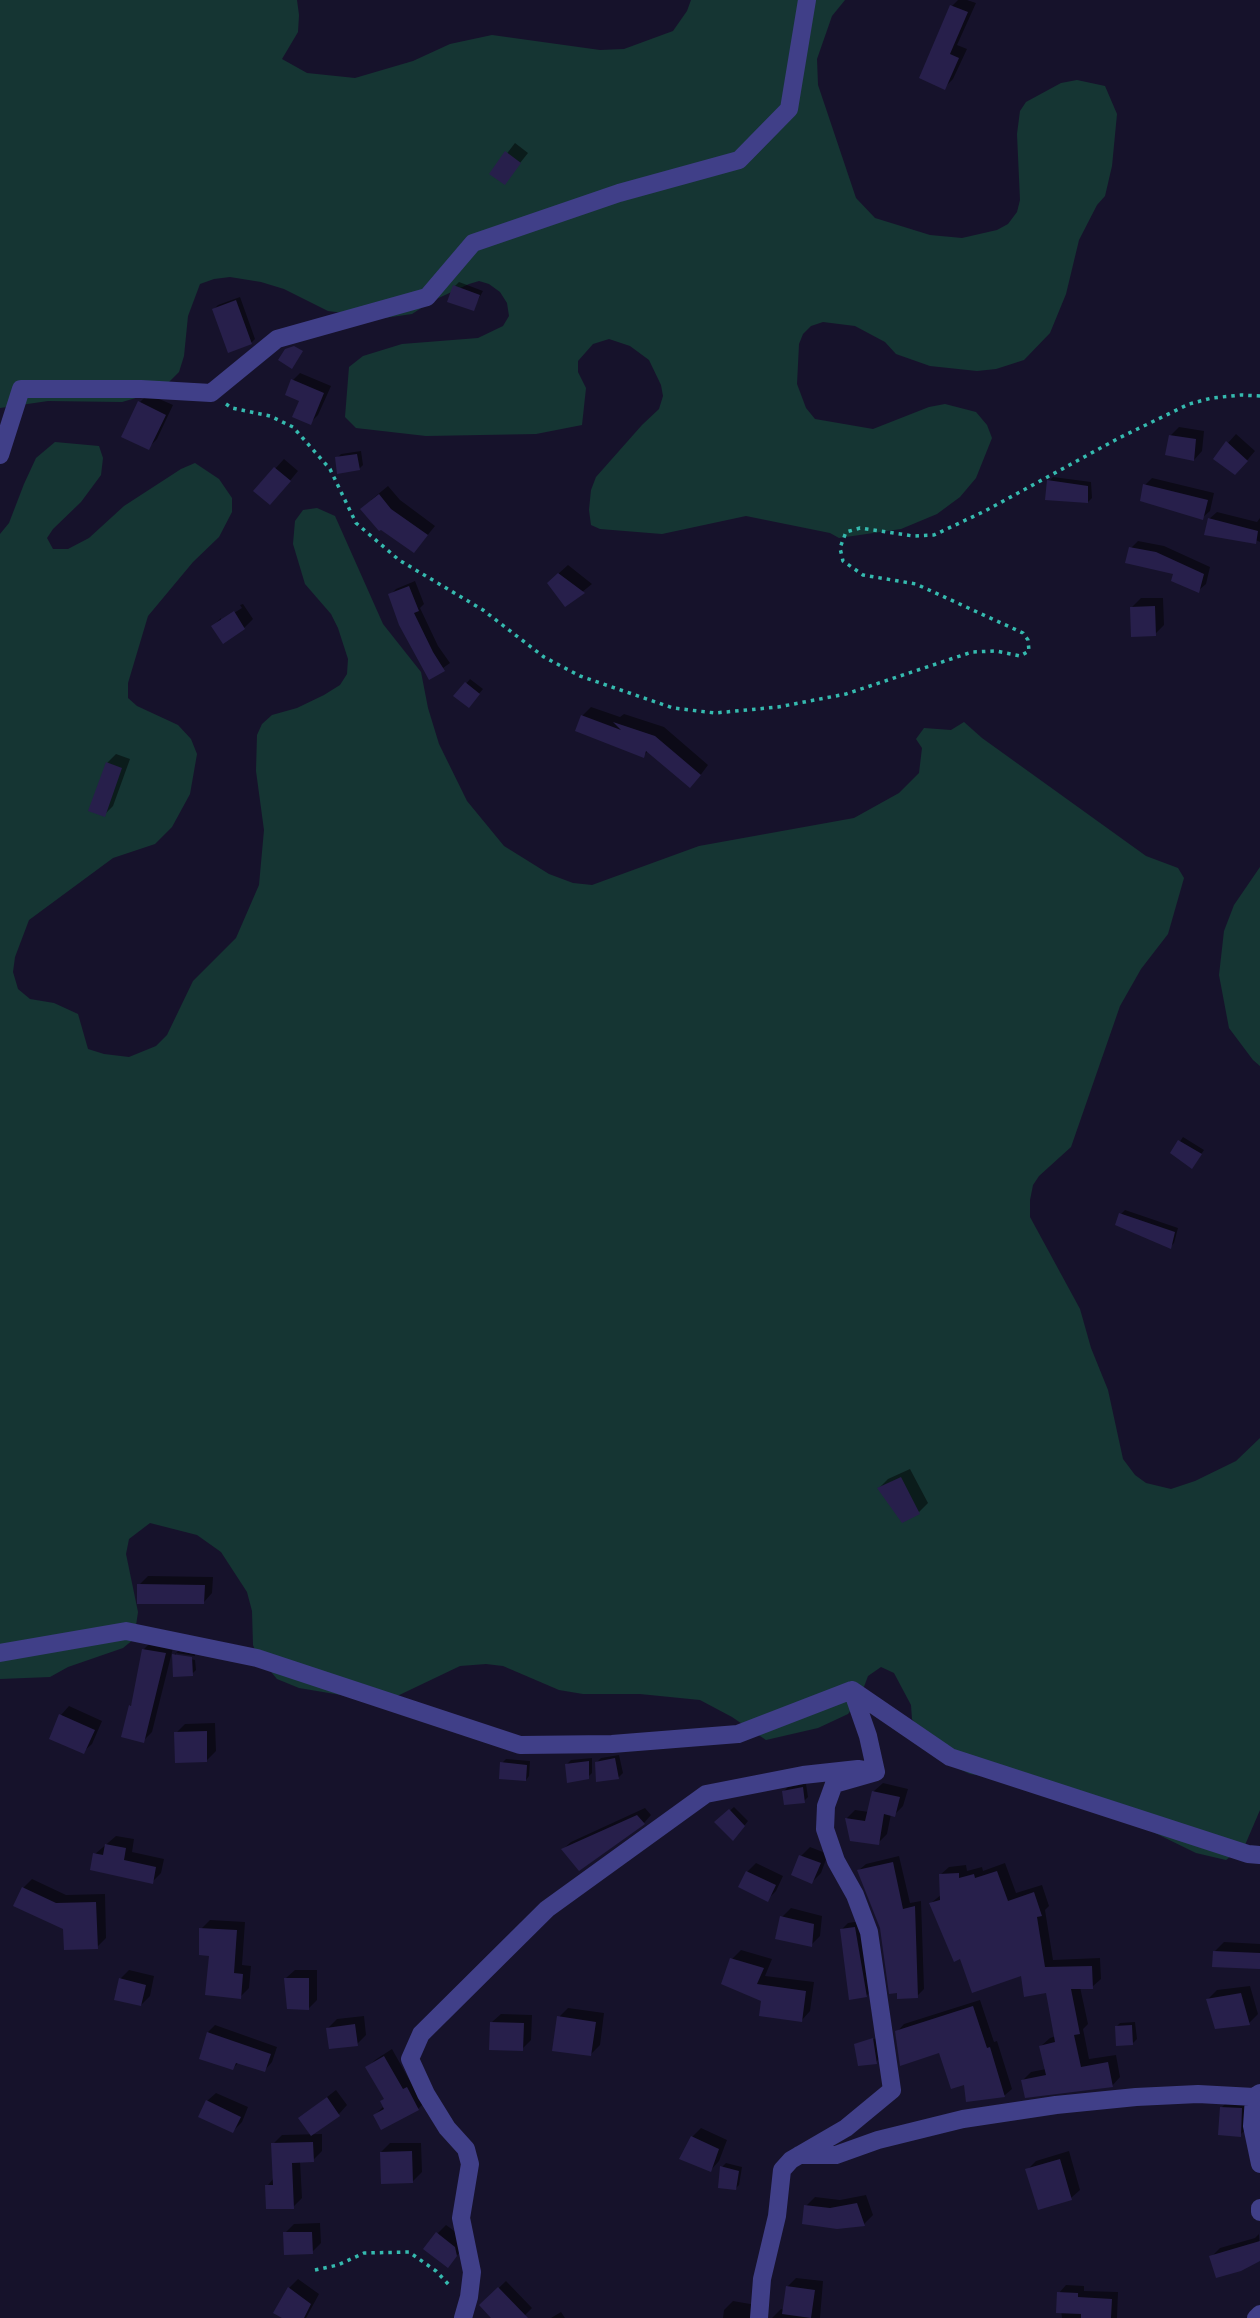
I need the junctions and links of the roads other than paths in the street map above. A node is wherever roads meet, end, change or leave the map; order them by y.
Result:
1 (807, 0) edge
2 (0, 455) edge
3 (0, 1653) edge
4 (852, 1690) junction
5 (876, 1772) junction
6 (1260, 1856) edge
7 (1257, 2095) edge
8 (799, 2155) junction
9 (1260, 2164) edge
10 (1260, 2314) edge
11 (463, 2318) edge
12 (759, 2318) edge
13 (1256, 2318) edge

1 - 2 street
3 - 4 street
4 - 5 street
4 - 6 street
5 - 8 street
5 - 11 street
7 - 8 street
7 - 9 street
8 - 12 street
10 - 13 street

